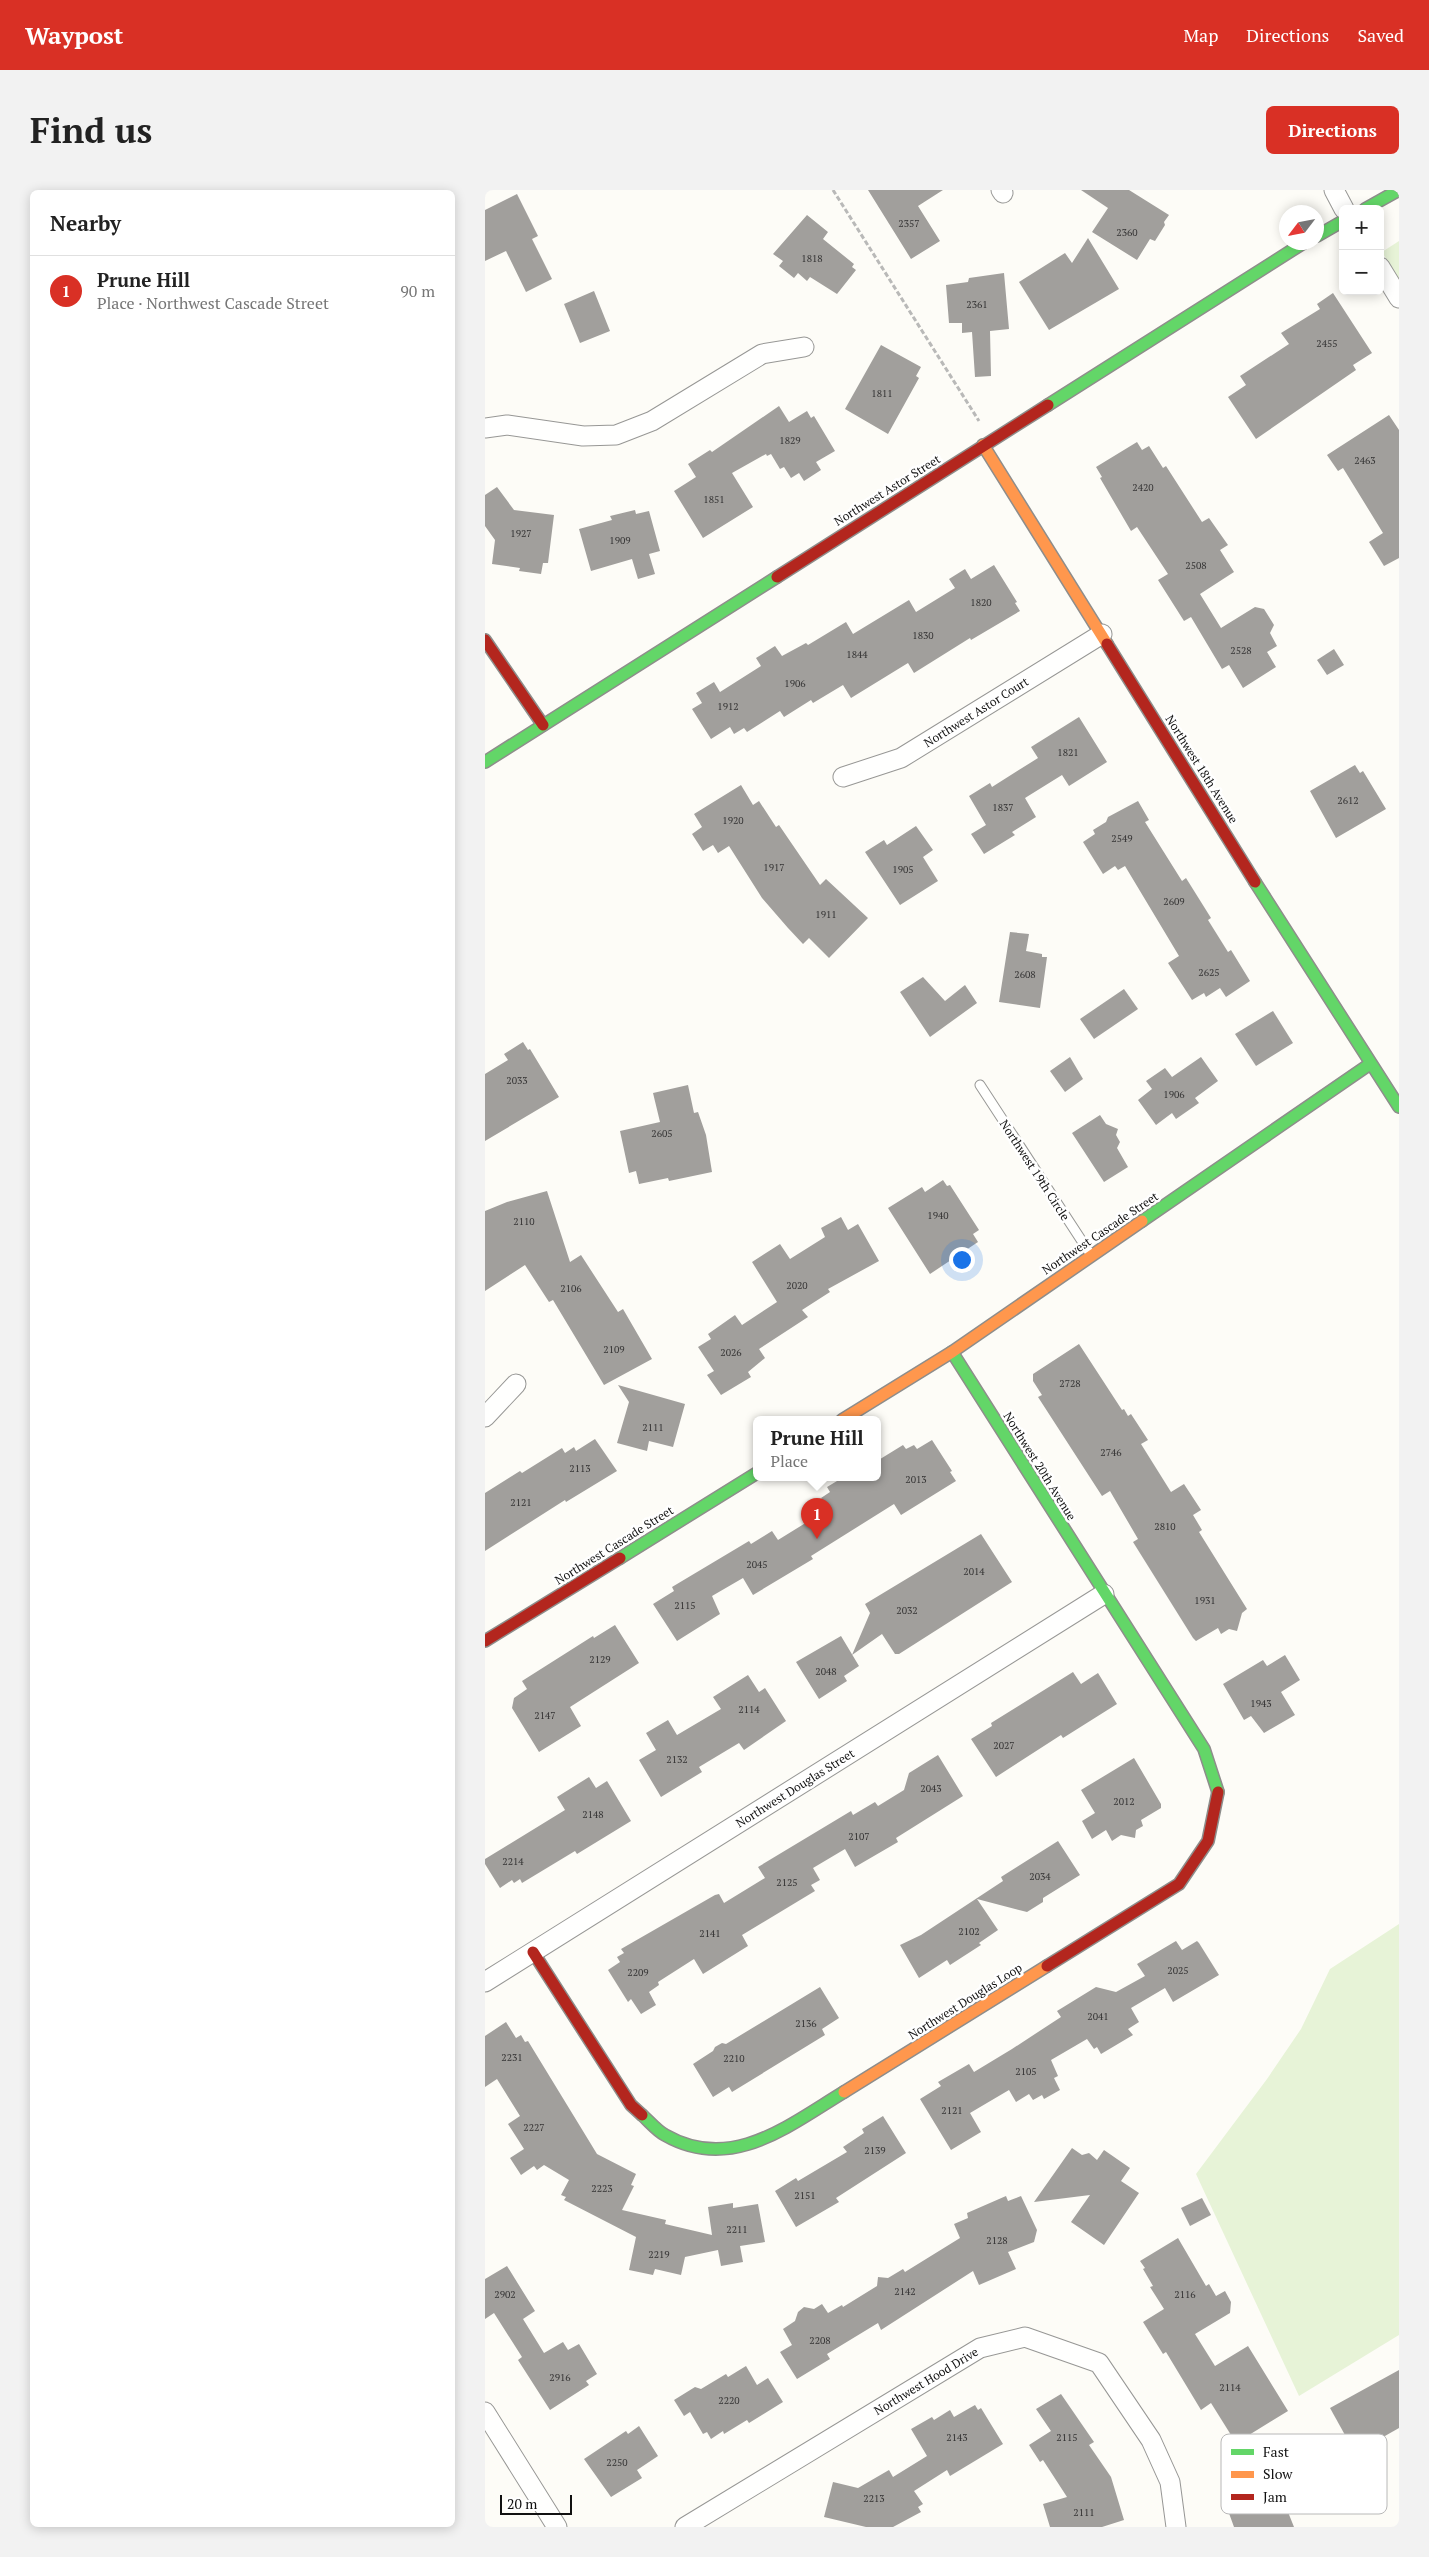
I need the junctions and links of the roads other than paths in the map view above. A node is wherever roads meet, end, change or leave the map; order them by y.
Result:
1 (1334, 190) edge
2 (1399, 190) edge
3 (1343, 205) edge
4 (1372, 205) edge
5 (1339, 223) edge
6 (1324, 232) edge
7 (1292, 250) edge
8 (1384, 274) edge
9 (1399, 298) edge
10 (804, 347) dead end
11 (485, 428) edge
12 (987, 443) junction
13 (1102, 634) junction
14 (485, 640) edge
15 (543, 725) junction
16 (485, 762) edge
17 (843, 777) dead end
18 (1370, 1064) junction
19 (980, 1085) dead end
20 (1399, 1107) edge
21 (1091, 1256) junction
22 (952, 1352) junction
23 (516, 1384) dead end
24 (848, 1416) edge
25 (485, 1417) edge
26 (753, 1475) edge
27 (1104, 1594) junction
28 (485, 1641) edge
29 (533, 1952) junction
30 (485, 1982) edge
31 (485, 2412) edge
32 (557, 2527) edge
33 (685, 2527) edge
34 (1176, 2527) edge

1 - 3 street
2 - 4 street
5 - 6 street
7 - 12 street, Northwest Astor Street
8 - 9 street
10 - 11 street
12 - 13 street, Northwest 18th Avenue
12 - 15 street, Northwest Astor Street
13 - 17 street, Northwest Astor Court
13 - 18 street, Northwest 18th Avenue
14 - 15 street
15 - 16 street, Northwest Astor Street
18 - 20 street, Northwest 18th Avenue
18 - 21 street, Northwest Cascade Street
19 - 21 lane, Northwest 19th Circle
21 - 22 street, Northwest Cascade Street
22 - 24 street, Northwest Cascade Street
22 - 27 street, Northwest 20th Avenue
23 - 25 street
26 - 28 street, Northwest Cascade Street
27 - 29 street, Northwest Douglas Street
27 - 29 street, Northwest Douglas Loop
29 - 30 street, Northwest Douglas Street
31 - 32 street
33 - 34 street, Northwest Hood Drive

